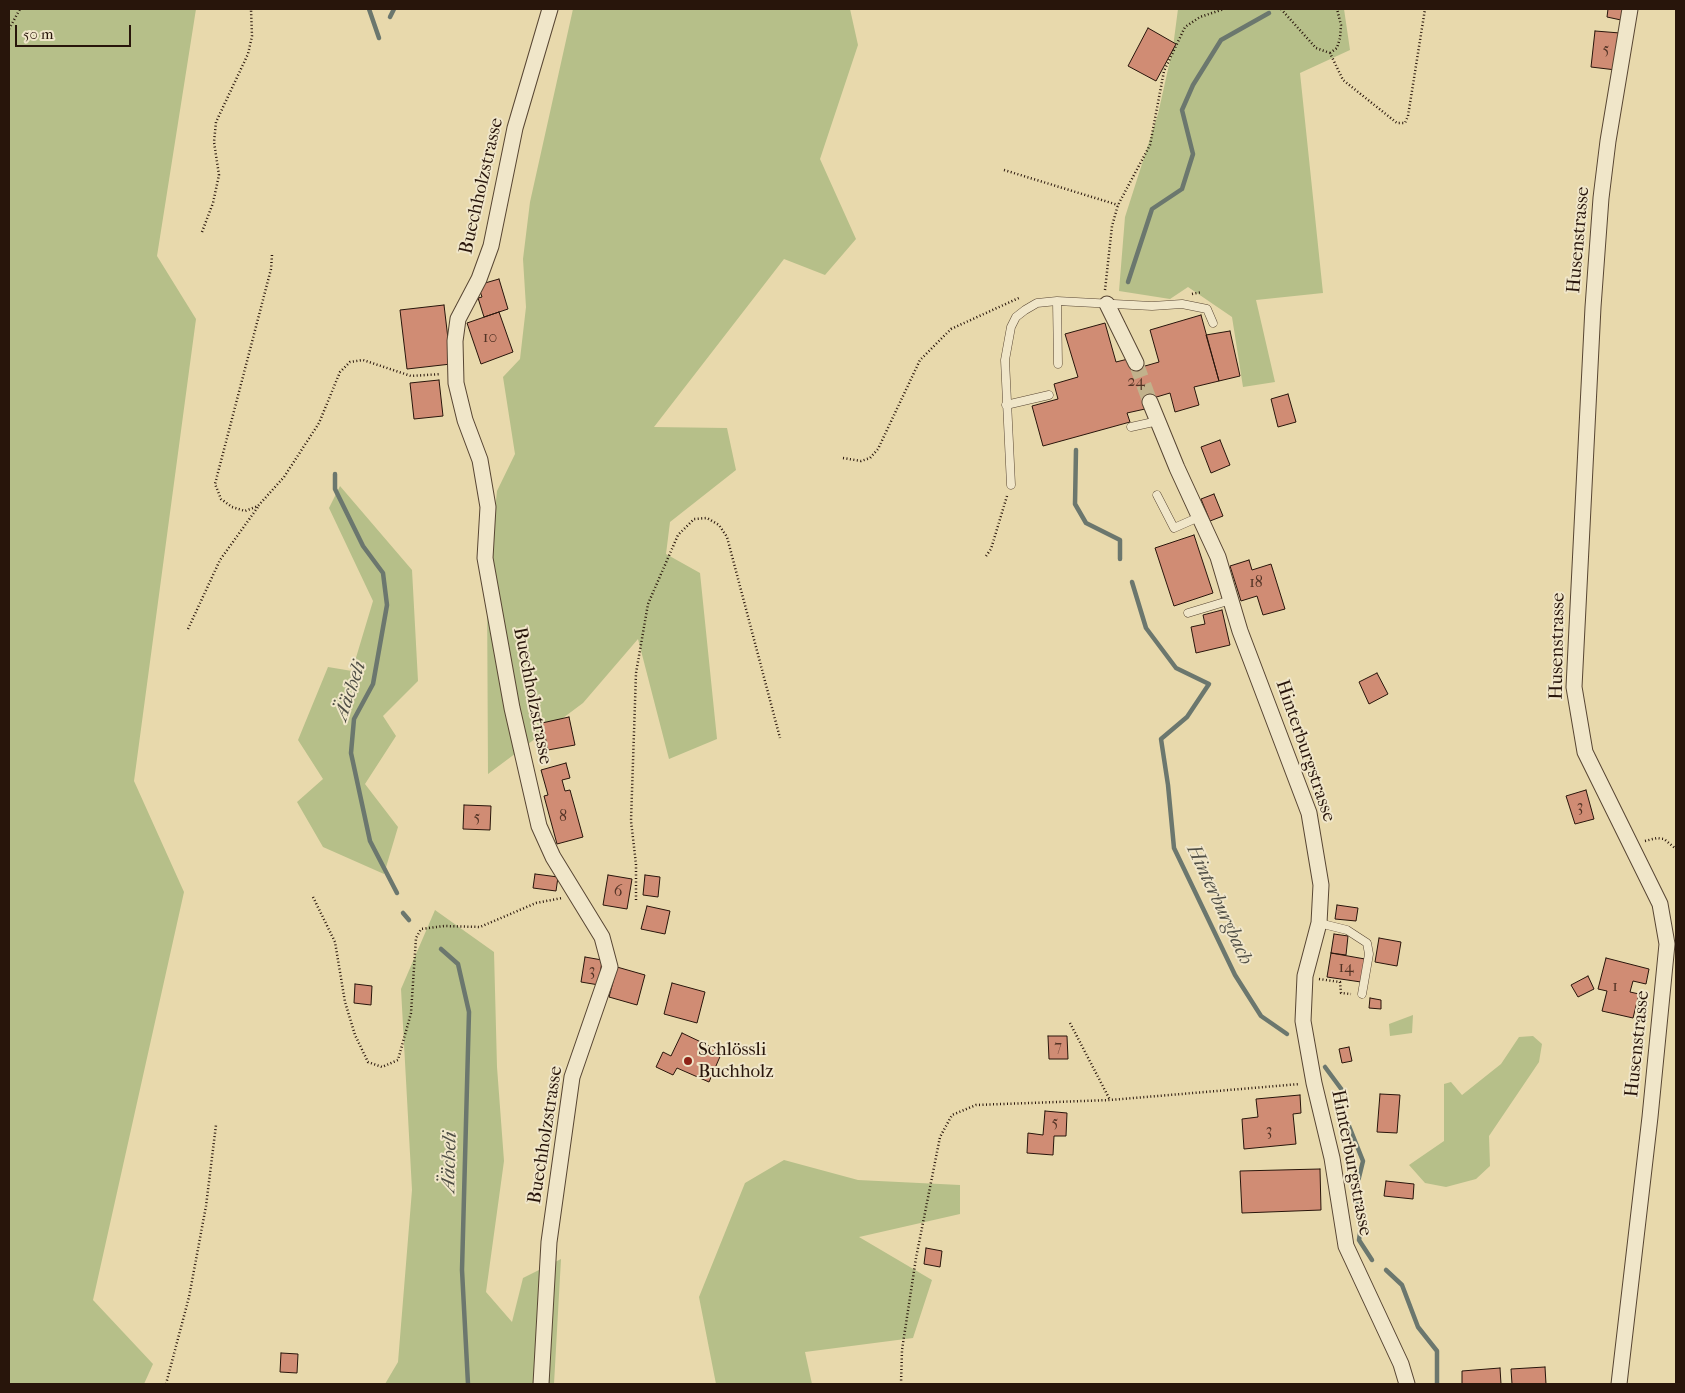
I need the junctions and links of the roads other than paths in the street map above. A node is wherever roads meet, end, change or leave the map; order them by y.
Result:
1 (550, 9) edge
2 (1630, 9) edge
3 (1057, 301) junction
4 (1107, 304) junction
5 (1213, 323) dead end
6 (1136, 363) tunnel mouth
7 (1058, 364) dead end
8 (1049, 395) dead end
9 (1150, 402) tunnel mouth
10 (1006, 405) junction
11 (1158, 421) junction
12 (1132, 427) dead end
13 (1011, 485) road end
14 (1156, 495) dead end
15 (1199, 517) junction
16 (1231, 600) junction
17 (1188, 613) dead end
18 (1318, 923) junction
19 (1362, 994) dead end
20 (541, 1384) edge
21 (1407, 1384) edge
22 (1619, 1384) edge

1 - 20 street, Buechholzstrasse
2 - 22 street, Husenstrasse
3 - 4 lane
3 - 7 lane
3 - 10 lane
4 - 5 lane
4 - 6 street
8 - 10 lane
9 - 11 street, Hinterburgstrasse
10 - 13 lane
11 - 12 lane
11 - 15 street, Hinterburgstrasse
14 - 15 lane
15 - 16 street, Hinterburgstrasse
16 - 17 lane
16 - 18 street, Hinterburgstrasse
18 - 19 lane
18 - 21 street, Hinterburgstrasse

